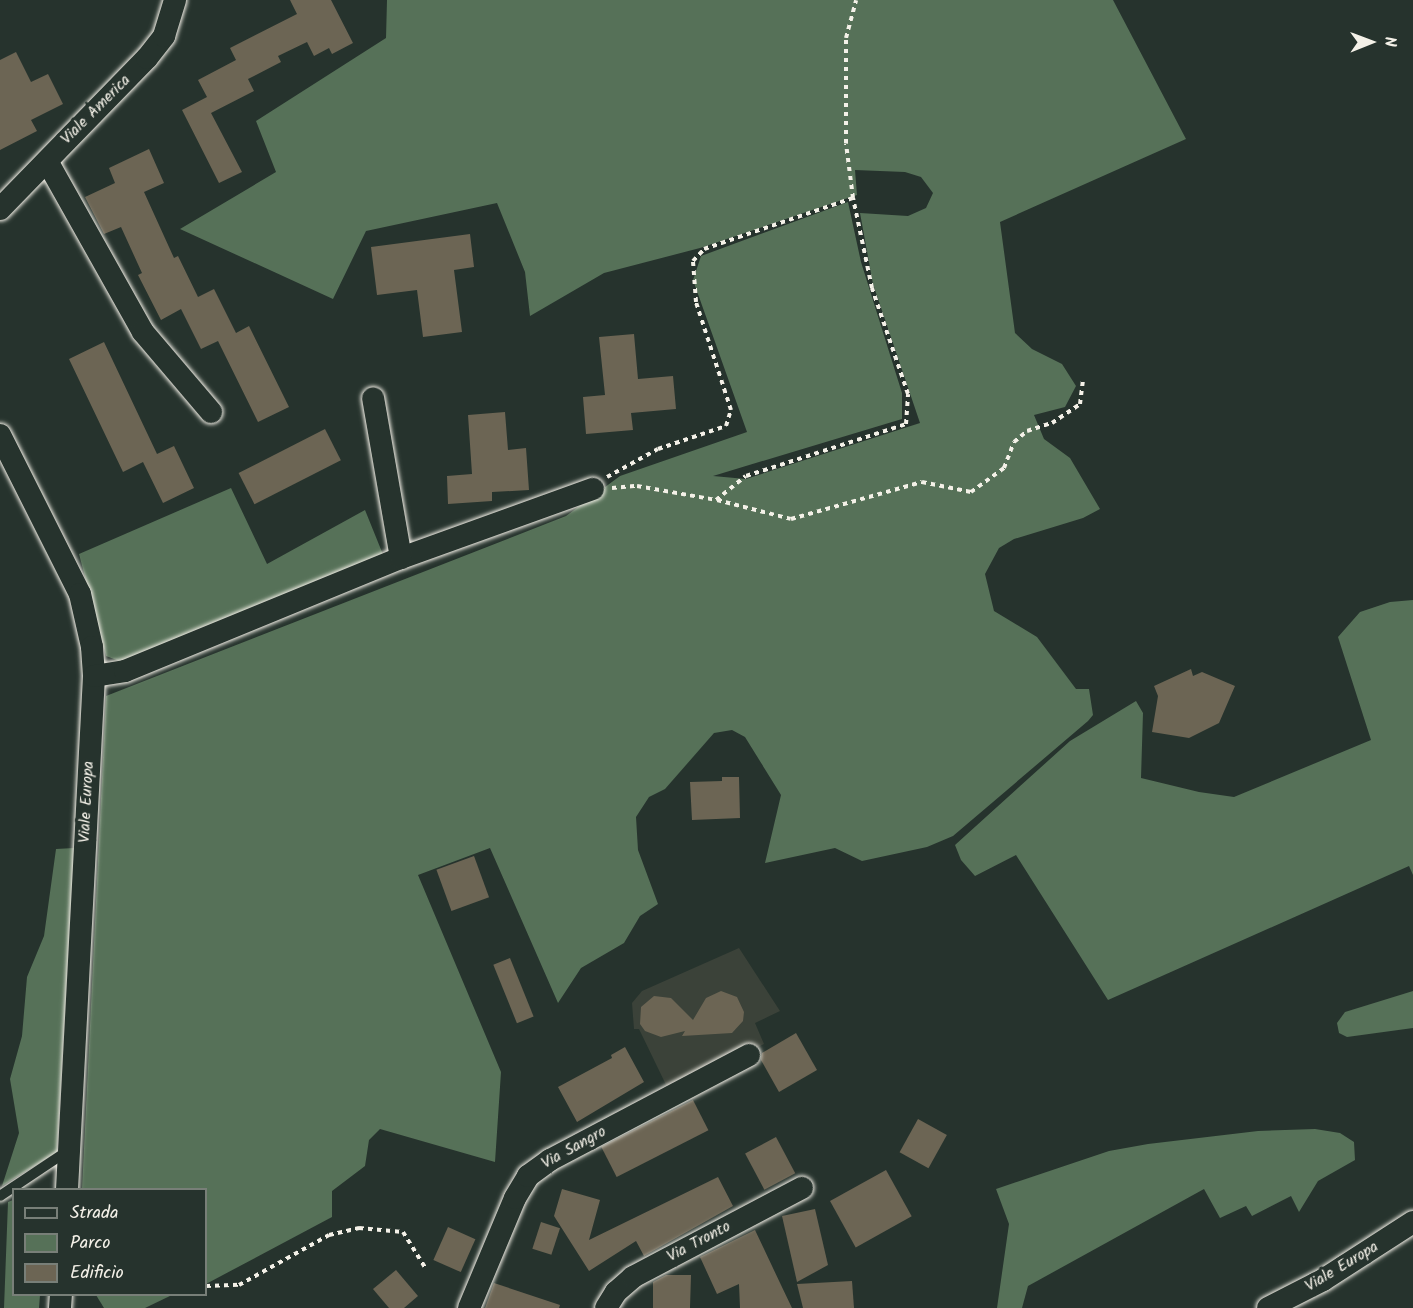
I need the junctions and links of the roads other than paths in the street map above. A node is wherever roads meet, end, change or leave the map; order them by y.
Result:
1 (175, 0) edge
2 (47, 161) junction
3 (0, 209) edge
4 (373, 398) dead end
5 (211, 412) dead end
6 (0, 435) edge
7 (6, 463) edge
8 (593, 489) road end
9 (401, 558) junction
10 (94, 676) junction
11 (749, 1055) dead end
12 (69, 1150) junction
13 (67, 1188) edge
14 (802, 1188) dead end
15 (0, 1196) edge
16 (1413, 1222) edge
17 (469, 1308) edge
18 (606, 1308) edge
19 (1268, 1308) edge

1 - 2 street, Viale America
2 - 3 street, Viale America
2 - 5 street
4 - 9 street
6 - 7 street, Viale Europa
7 - 10 street, Viale Europa
8 - 9 street
9 - 10 street
10 - 12 street, Viale Europa
11 - 17 street, Via Sangro
12 - 13 street, Viale Europa
12 - 15 lane
14 - 18 street, Via Tronto
16 - 19 street, Viale Europa

